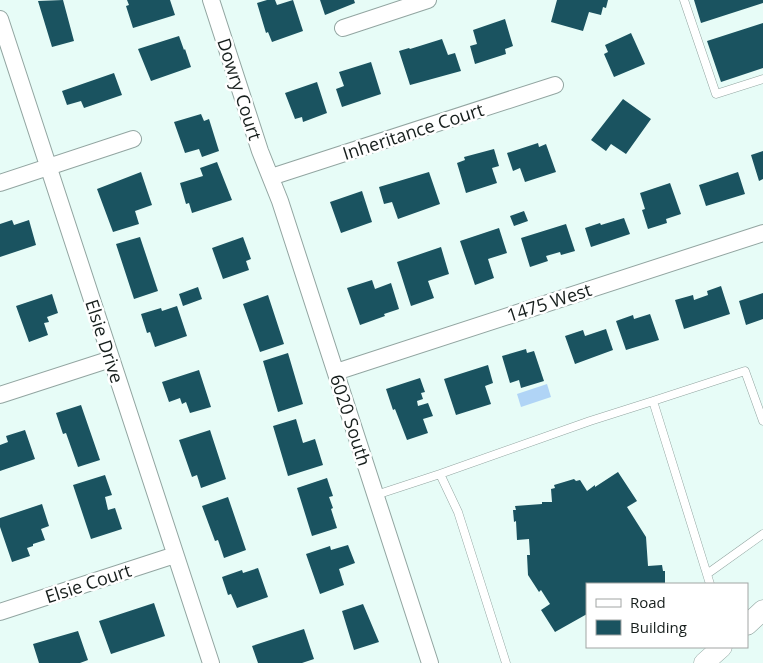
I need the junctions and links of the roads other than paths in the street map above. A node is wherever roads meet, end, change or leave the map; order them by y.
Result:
1 (211, 0) edge
2 (428, 0) edge
3 (684, 0) edge
4 (0, 19) edge
5 (343, 28) dead end
6 (763, 79) edge
7 (555, 85) dead end
8 (133, 139) dead end
9 (48, 167) junction
10 (270, 177) junction
11 (0, 183) edge
12 (763, 233) edge
13 (111, 359) junction
14 (336, 372) junction
15 (0, 395) edge
16 (653, 401) junction
17 (763, 420) edge
18 (440, 474) junction
19 (376, 495) junction
20 (763, 534) edge
21 (176, 555) junction
22 (707, 574) junction
23 (710, 583) edge
24 (763, 610) edge
25 (0, 612) edge
26 (748, 624) edge
27 (721, 648) edge
28 (211, 663) edge
29 (430, 663) edge
30 (506, 663) edge
31 (704, 663) edge

1 - 10 street, Dowry Court
2 - 5 street
3 - 6 lane
4 - 9 street, Elsie Drive
7 - 10 street, Inheritance Court
8 - 9 street
9 - 11 street
9 - 13 street, Elsie Drive
10 - 14 street, 6020 South
12 - 14 street, 1475 West
13 - 15 street
13 - 21 street, Elsie Drive
14 - 19 street, 6020 South
16 - 17 lane
16 - 18 lane
16 - 22 lane
18 - 19 lane
18 - 30 lane
19 - 29 street, 6020 South
20 - 22 lane
21 - 25 street, Elsie Court
21 - 28 street, Elsie Drive
22 - 23 lane
24 - 26 street
27 - 31 street

